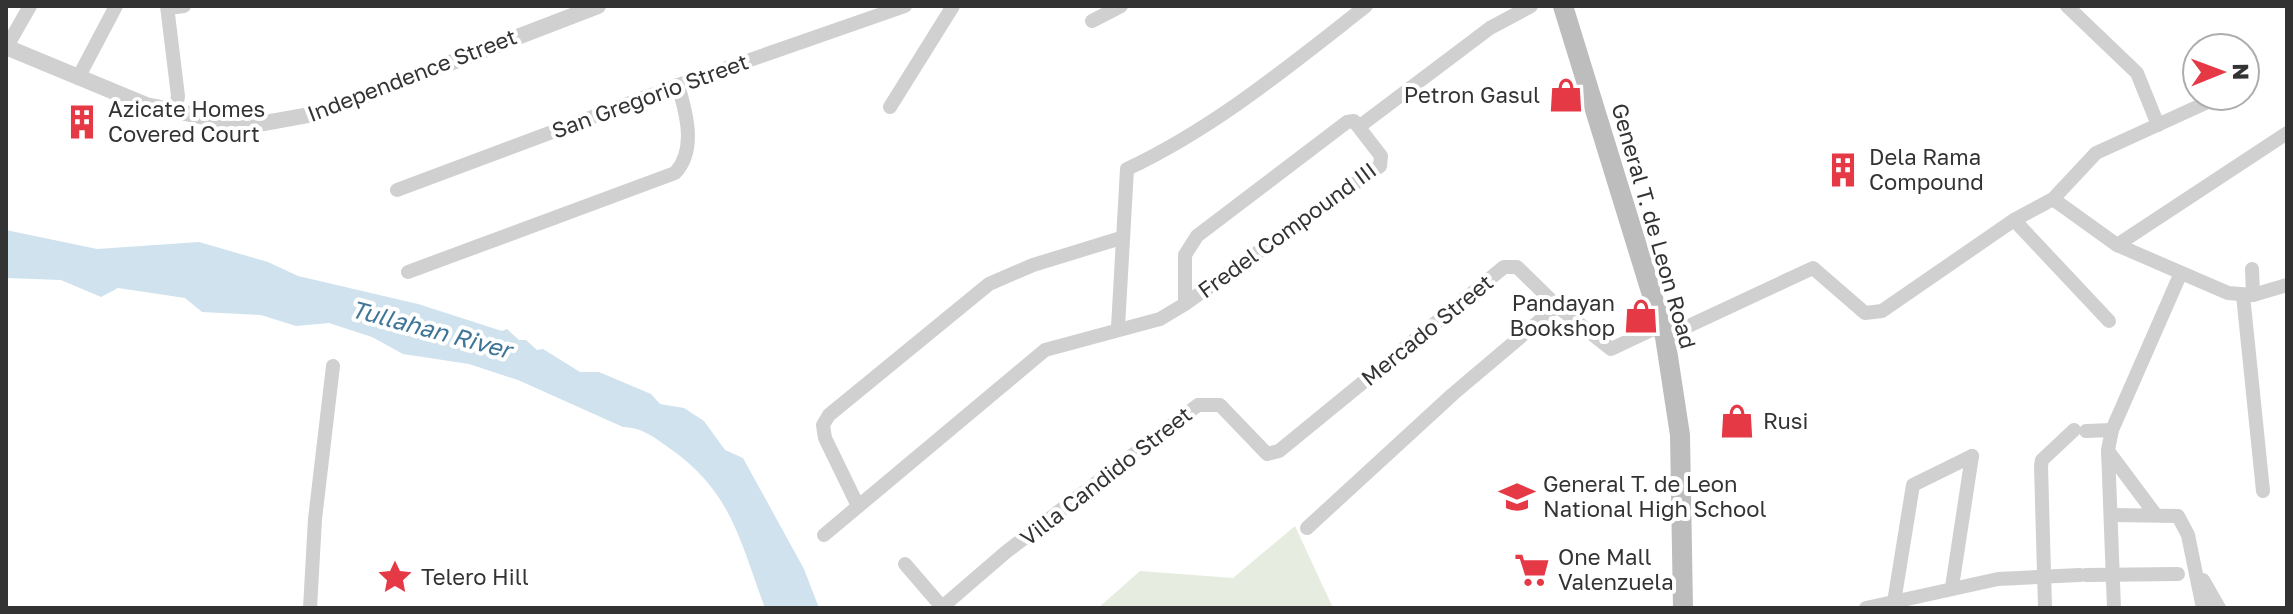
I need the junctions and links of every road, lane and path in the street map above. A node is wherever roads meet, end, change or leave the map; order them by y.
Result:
1 (30, 6) edge
2 (116, 6) edge
3 (184, 6) edge
4 (598, 6) edge
5 (905, 6) edge
6 (953, 6) edge
7 (1121, 6) edge
8 (1366, 6) edge
9 (1531, 6) edge
10 (1563, 6) edge
11 (2067, 6) edge
12 (168, 7) edge
13 (1092, 21) dead end
14 (6, 48) edge
15 (78, 78) junction
16 (678, 85) junction
17 (890, 107) dead end
18 (2186, 112) edge
19 (175, 113) junction
20 (2158, 125) junction
21 (1360, 126) junction
22 (2287, 133) edge
23 (397, 190) dead end
24 (2053, 199) junction
25 (2014, 220) junction
26 (1121, 238) junction
27 (2117, 245) junction
28 (2252, 269) dead end
29 (408, 272) dead end
30 (2180, 275) junction
31 (2287, 285) edge
32 (2248, 295) junction
33 (1185, 304) junction
34 (1557, 306) junction
35 (2109, 321) dead end
36 (1118, 327) junction
37 (1664, 331) junction
38 (333, 366) dead end
39 (2112, 430) junction
40 (2108, 450) junction
41 (1271, 455) joint
42 (2263, 491) dead end
43 (858, 506) junction
44 (2155, 514) junction
45 (2112, 515) junction
46 (1307, 528) dead end
47 (824, 535) dead end
48 (905, 564) dead end
49 (2198, 573) junction
50 (2178, 574) dead end
51 (2113, 575) junction
52 (2044, 577) junction
53 (1952, 587) junction
54 (1894, 602) junction
55 (310, 608) edge
56 (941, 608) edge
57 (1683, 608) edge
58 (1866, 608) edge
59 (2045, 608) edge
60 (2114, 608) edge
61 (2203, 608) edge
62 (2219, 608) edge

1 - 14 street
2 - 15 street
3 - 12 street
4 - 19 street, Independence Street
5 - 16 street, San Gregorio Street
6 - 17 street
7 - 13 street
8 - 26 street
9 - 21 street, Fredel Compound III
10 - 37 main road, General T. de Leon Road
11 - 20 street
12 - 19 street
14 - 15 street, Independence Street
15 - 19 street, Independence Street
16 - 23 street, San Gregorio Street
16 - 29 street
18 - 20 street
20 - 24 street
21 - 33 street, Fredel Compound III
21 - 33 street, Fredel Compound III
22 - 27 street
24 - 25 street
24 - 27 street
25 - 35 street
25 - 37 street
26 - 36 street
26 - 43 street
27 - 30 street
28 - 32 street
30 - 32 street
30 - 39 street
31 - 32 street
32 - 42 street
33 - 36 street
34 - 37 street, Mercado Street
34 - 41 street, Mercado Street
34 - 46 street
36 - 43 street
37 - 57 main road, General T. de Leon Road
38 - 55 street
39 - 40 street
39 - 52 street
40 - 44 street
40 - 45 street
41 - 56 street, Villa Candido Street
43 - 47 street
44 - 45 street
44 - 49 street
45 - 51 street
48 - 56 street
49 - 61 street
49 - 62 street
50 - 51 street
51 - 52 street
51 - 60 street
52 - 53 street
52 - 59 street
53 - 54 street
53 - 54 street
54 - 58 street

